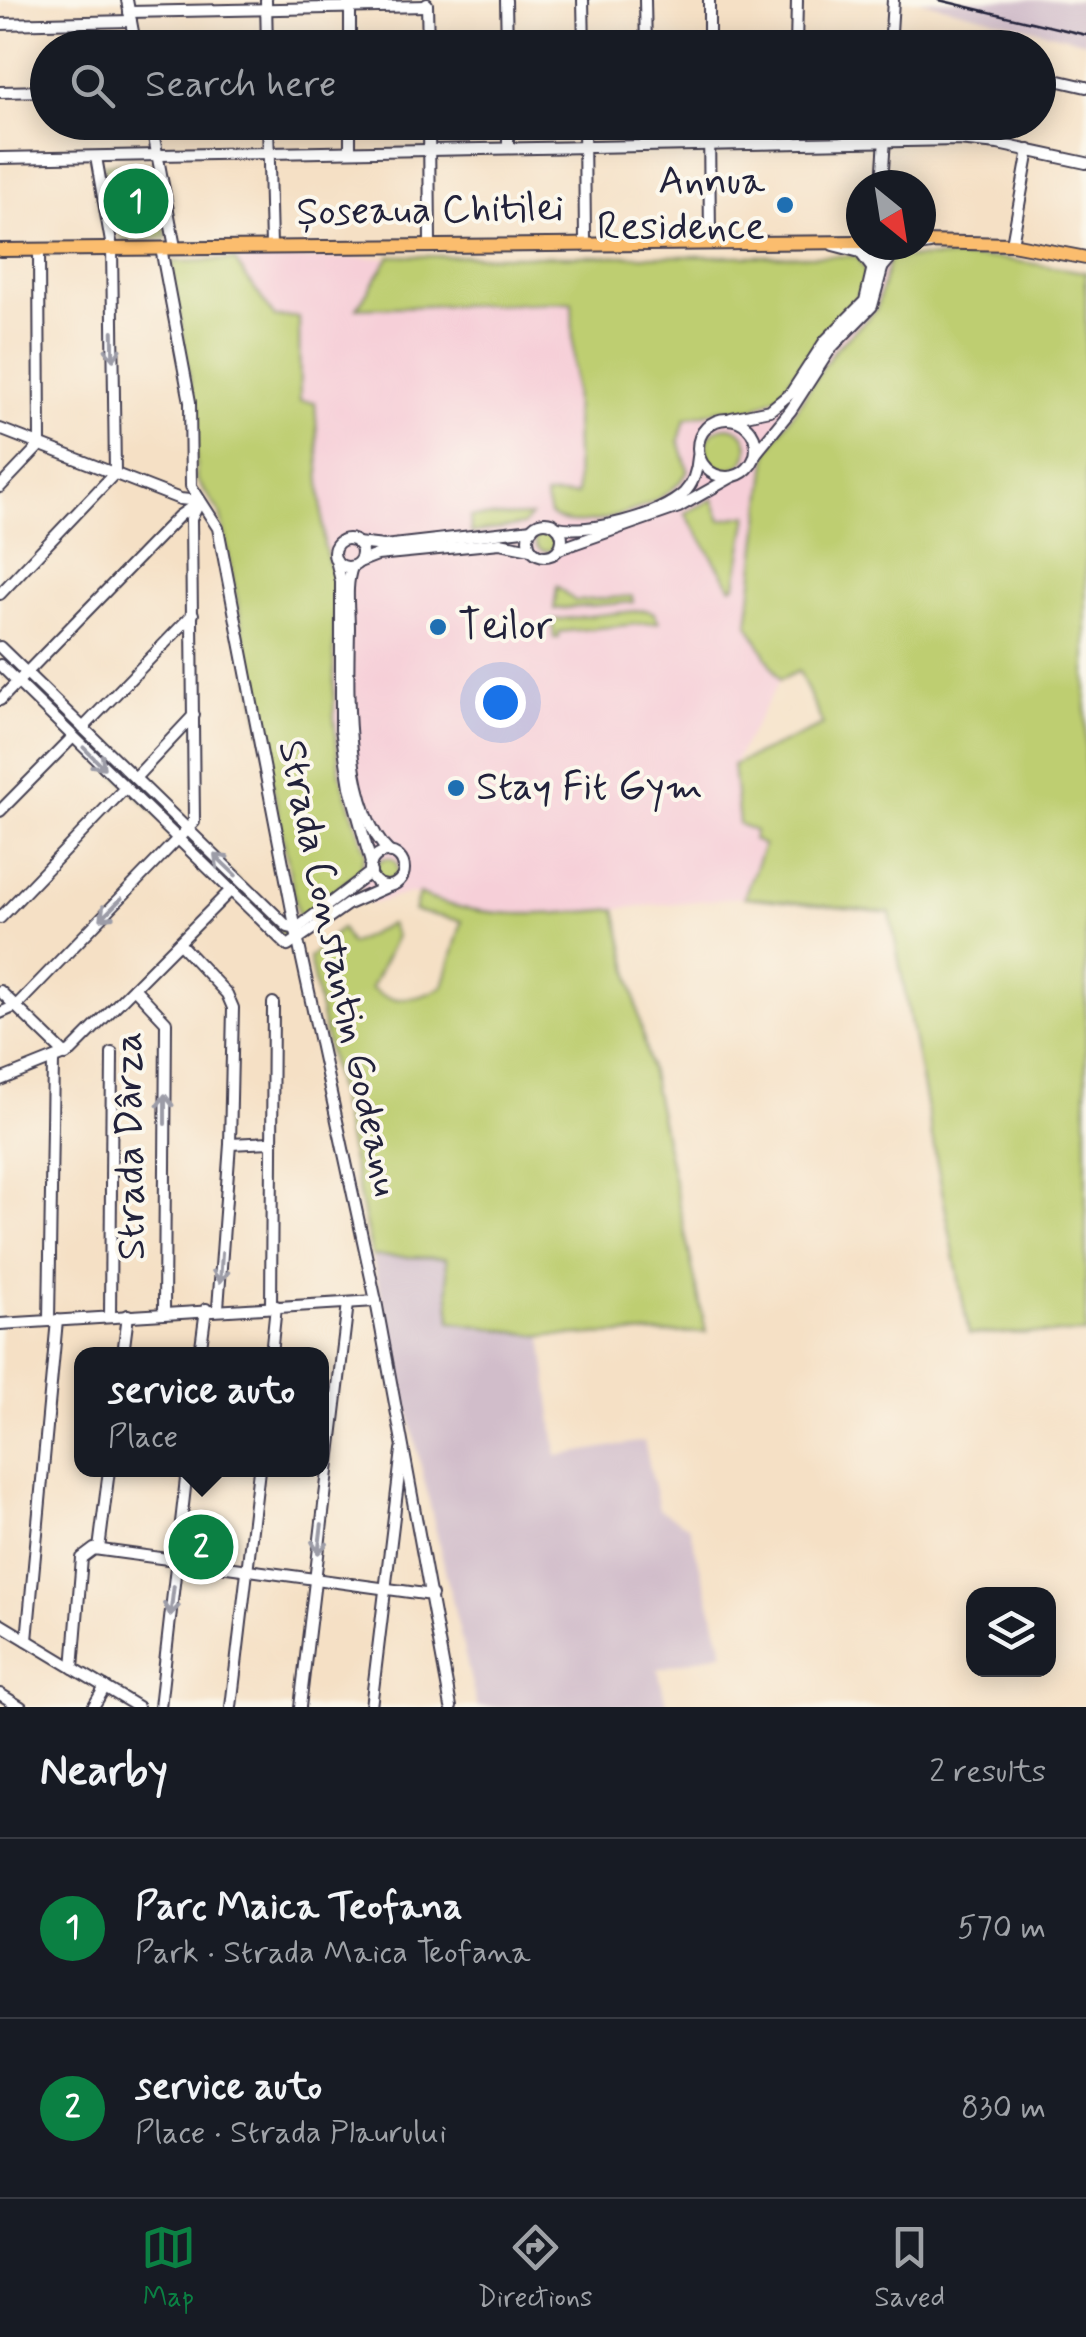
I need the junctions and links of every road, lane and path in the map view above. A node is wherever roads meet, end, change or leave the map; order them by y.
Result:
1 (506, 0) edge
2 (583, 0) edge
3 (645, 0) edge
4 (709, 0) edge
5 (796, 0) edge
6 (893, 0) edge
7 (427, 3) edge
8 (266, 4) edge
9 (350, 4) edge
10 (129, 11) edge
11 (0, 24) edge
12 (267, 30) edge
13 (350, 30) edge
14 (428, 30) edge
15 (506, 30) edge
16 (584, 30) edge
17 (646, 30) edge
18 (709, 30) edge
19 (796, 30) edge
20 (891, 30) edge
21 (1056, 80) edge
22 (1086, 88) edge
23 (30, 91) edge
24 (0, 92) edge
25 (154, 140) edge
26 (269, 140) edge
27 (350, 140) edge
28 (429, 140) edge
29 (508, 140) edge
30 (584, 140) edge
31 (647, 140) edge
32 (710, 140) edge
33 (886, 141) junction
34 (710, 144) junction
35 (647, 145) junction
36 (584, 146) junction
37 (508, 148) junction
38 (429, 149) junction
39 (350, 150) junction
40 (1029, 150) junction
41 (269, 151) junction
42 (157, 154) junction
43 (96, 157) junction
44 (0, 158) edge
45 (1086, 163) edge
46 (883, 170) edge
47 (586, 241) junction
48 (710, 241) junction
49 (824, 242) junction
50 (846, 242) edge
51 (936, 242) edge
52 (940, 242) junction
53 (430, 244) junction
54 (1012, 244) junction
55 (271, 246) junction
56 (168, 247) junction
57 (112, 248) junction
58 (39, 249) junction
59 (0, 250) edge
60 (1086, 258) edge
61 (878, 260) edge
62 (877, 269) junction
63 (731, 418) junction
64 (0, 430) edge
65 (40, 445) junction
66 (756, 453) junction
67 (698, 456) junction
68 (115, 474) junction
69 (732, 477) junction
70 (0, 486) edge
71 (200, 501) junction
72 (557, 527) junction
73 (532, 529) junction
74 (357, 543) junction
75 (531, 548) junction
76 (559, 550) junction
77 (336, 560) junction
78 (356, 564) junction
79 (0, 594) edge
80 (193, 614) junction
81 (0, 646) edge
82 (0, 665) edge
83 (27, 672) junction
84 (18, 682) junction
85 (0, 700) edge
86 (194, 715) junction
87 (83, 728) junction
88 (73, 737) junction
89 (134, 778) junction
90 (125, 788) junction
91 (0, 812) edge
92 (189, 830) junction
93 (179, 840) junction
94 (390, 853) junction
95 (371, 868) junction
96 (389, 886) junction
97 (231, 890) junction
98 (0, 918) edge
99 (297, 935) junction
100 (178, 943) junction
101 (134, 988) junction
102 (0, 990) edge
103 (274, 1003) dead end
104 (16, 1006) junction
105 (0, 1013) edge
106 (112, 1053) dead end
107 (66, 1056) junction
108 (52, 1061) junction
109 (0, 1080) edge
110 (271, 1142) junction
111 (230, 1144) junction
112 (376, 1301) junction
113 (348, 1303) junction
114 (274, 1306) junction
115 (212, 1309) junction
116 (164, 1312) junction
117 (128, 1314) junction
118 (110, 1316) junction
119 (53, 1320) junction
120 (0, 1324) edge
121 (124, 1347) edge
122 (202, 1347) edge
123 (271, 1347) edge
124 (404, 1442) junction
125 (329, 1466) edge
126 (108, 1477) edge
127 (186, 1477) edge
128 (258, 1477) edge
129 (328, 1477) edge
130 (100, 1549) junction
131 (177, 1560) junction
132 (248, 1570) junction
133 (316, 1577) junction
134 (383, 1589) junction
135 (432, 1595) junction
136 (0, 1624) edge
137 (26, 1640) junction
138 (73, 1668) junction
139 (445, 1676) junction
140 (105, 1688) junction
141 (0, 1694) edge
142 (22, 1707) edge
143 (93, 1707) edge
144 (138, 1707) edge
145 (160, 1707) edge
146 (232, 1707) edge
147 (300, 1707) edge
148 (371, 1707) edge
149 (442, 1707) edge
150 (451, 1707) edge

1 - 15 street
2 - 16 street
3 - 17 street
4 - 18 street
5 - 19 street
6 - 20 street
7 - 9 street
7 - 14 street
8 - 9 street
8 - 10 street
8 - 12 street
9 - 13 street
10 - 11 street
21 - 22 street
23 - 24 street
25 - 42 street, Strada Constantin Godeanu
26 - 41 street
27 - 39 street
28 - 38 street
29 - 37 street
30 - 36 street
31 - 35 street
32 - 34 street
33 - 34 street
33 - 40 street
33 - 46 street
34 - 35 street
34 - 48 street
35 - 36 street
36 - 37 street
36 - 47 street
37 - 38 street
38 - 39 street
38 - 53 street
39 - 41 street
40 - 45 street
40 - 54 street
41 - 42 street
41 - 55 street
42 - 43 street
42 - 56 street, Strada Constantin Godeanu
43 - 44 street
43 - 57 street
47 - 48 main road, Șoseaua Chitilei
47 - 53 main road, Șoseaua Chitilei
48 - 49 main road, Șoseaua Chitilei
49 - 50 main road, Șoseaua Chitilei
49 - 62 street
51 - 52 main road
52 - 54 main road
52 - 62 street
53 - 55 main road, Șoseaua Chitilei
54 - 60 main road
55 - 56 main road, Șoseaua Chitilei
56 - 57 main road, Șoseaua Chitilei
56 - 71 street, Strada Constantin Godeanu
57 - 58 main road, Șoseaua Chitilei
57 -> 68 street
58 - 59 main road, Șoseaua Chitilei
58 - 65 street
61 - 62 street
62 - 63 street
62 - 66 street
63 - 66 street
63 - 67 street
64 - 65 street
65 - 68 street
65 - 70 street
66 - 69 street
67 - 69 street
67 - 72 street
68 - 71 street
68 - 79 street
69 - 76 street
71 - 80 street
71 - 83 street
71 - 99 street, Strada Constantin Godeanu
72 - 73 street
72 - 76 street
73 - 74 street
73 - 75 street
74 - 77 street
74 - 78 street
75 - 76 street
75 - 78 street
77 - 78 street
77 - 95 street
78 - 94 street
80 - 86 street
80 - 87 street
81 - 83 street
82 - 84 street
83 - 84 street
83 - 87 street
84 - 85 street
84 - 88 street
86 - 89 street
86 - 92 street
87 - 89 street
88 -> 90 street
88 - 91 street
89 - 92 street
90 - 93 street
90 - 98 street
92 - 93 street
99 -> 92 street
93 - 97 street
93 -> 104 street
94 - 95 street
94 - 96 street
95 - 96 street
95 - 99 street
96 - 99 street
97 - 99 street
97 - 100 street
99 - 112 street, Strada Constantin Godeanu
100 - 101 street
100 - 111 street
101 - 107 street
116 -> 101 street, Strada Dârza
102 - 104 street
103 - 110 street
104 - 105 street
104 - 107 street
106 - 118 street
107 - 108 street
108 - 109 street
108 - 119 street
110 - 111 street
110 - 114 street
111 -> 115 street
112 - 113 street
112 - 124 street, Strada Constantin Godeanu
113 - 114 street
113 -> 125 street
114 - 115 street
114 - 123 street
115 - 116 street
115 - 122 street
116 - 117 street
117 - 118 street
117 - 121 street
118 - 119 street
119 - 120 street
119 - 137 street
124 - 134 street
124 - 135 street, Strada Constantin Godeanu
126 - 130 street
127 - 131 street
128 - 132 street
129 -> 133 street
130 - 131 street
130 - 138 street
131 - 132 street
131 -> 145 street
132 - 133 street
132 - 146 street
133 - 134 street
133 - 147 street
134 - 135 street
134 - 148 street
135 - 139 street, Strada Constantin Godeanu
136 - 137 street
137 - 138 street
138 - 140 street
139 - 149 street
139 - 150 street, Strada Constantin Godeanu
140 - 143 street
140 - 144 street
141 - 142 street

